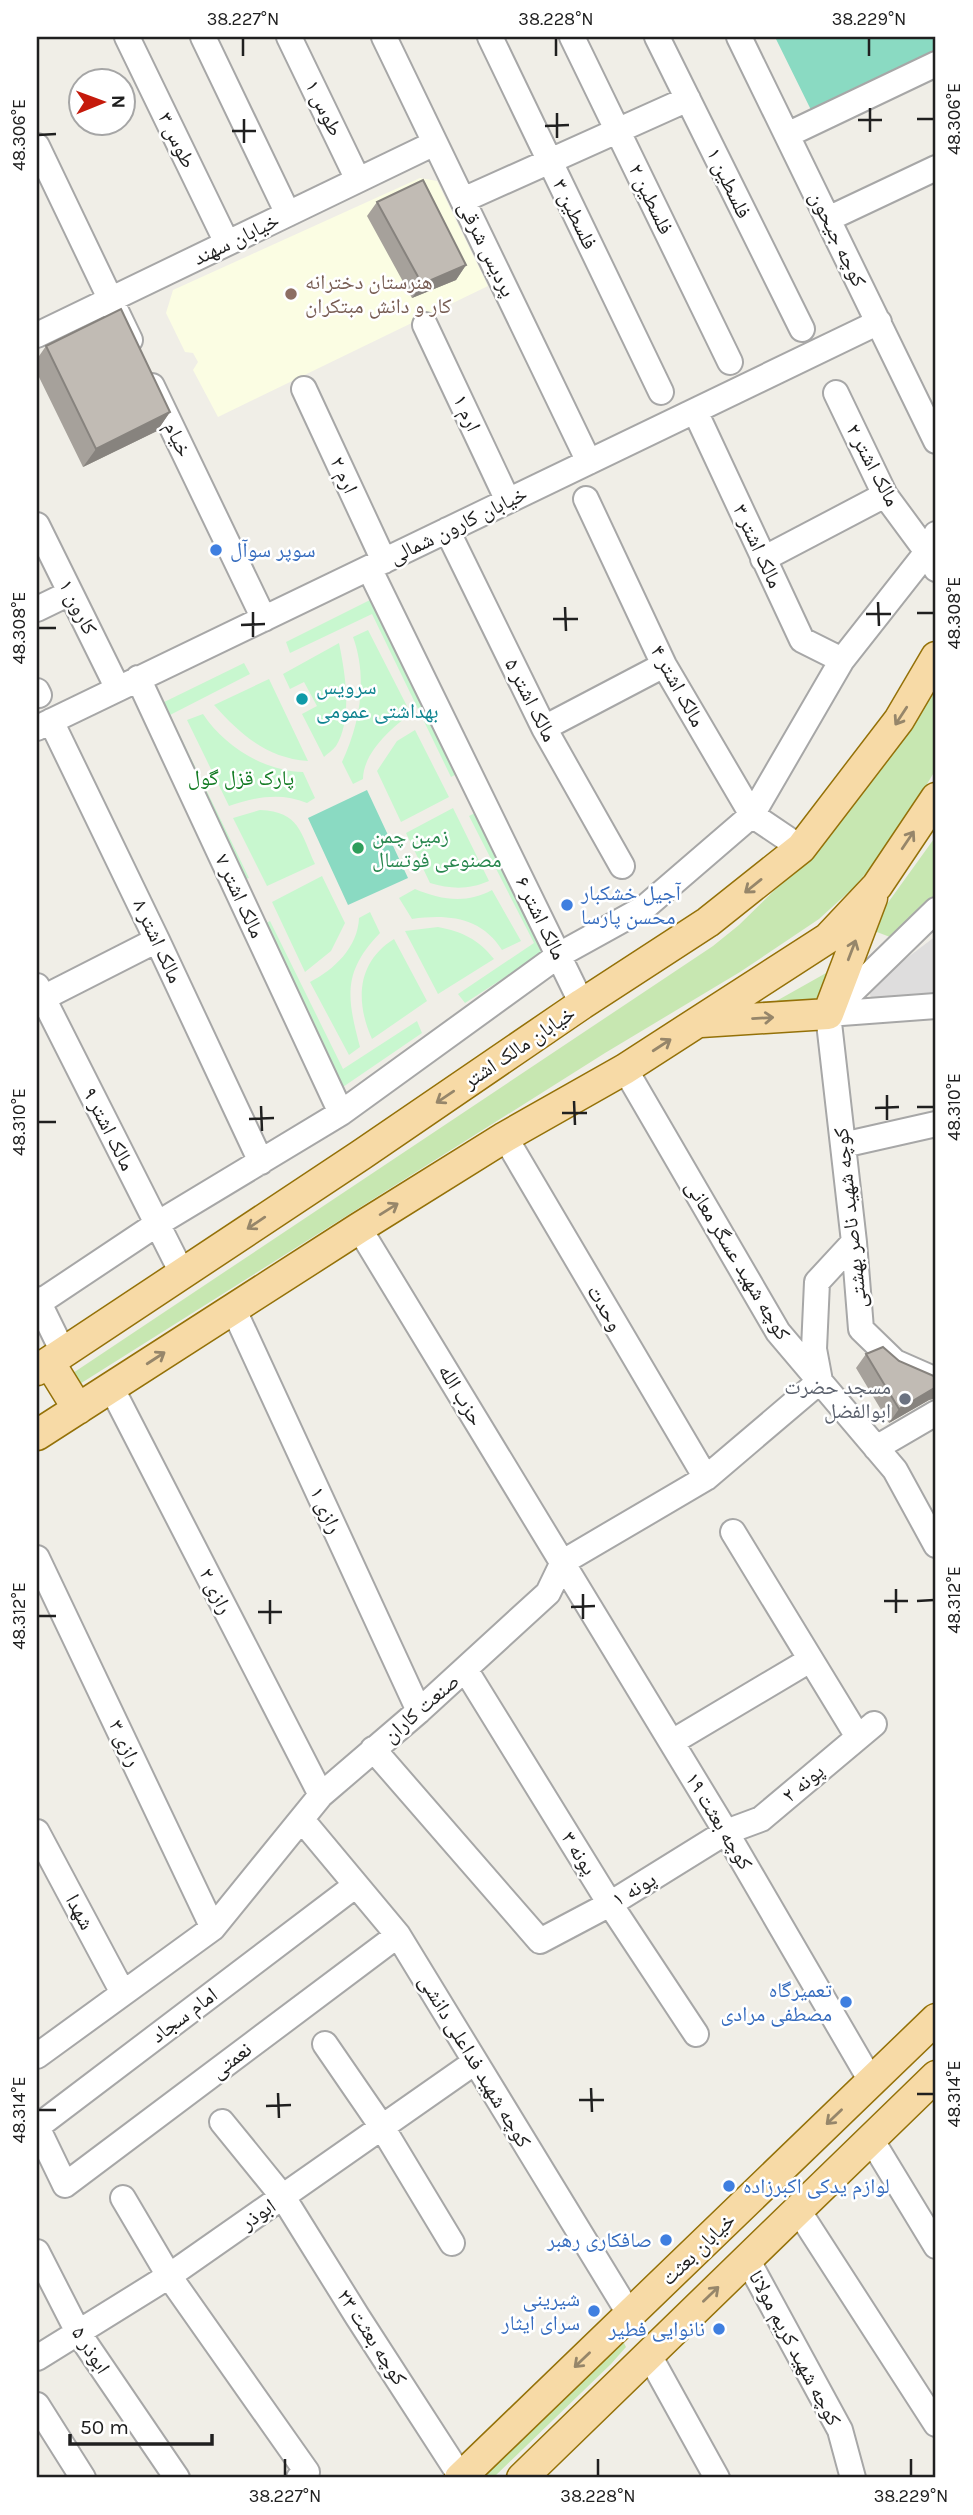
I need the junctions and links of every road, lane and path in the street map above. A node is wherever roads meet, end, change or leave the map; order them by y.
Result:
1 (127, 37) edge
2 (202, 37) edge
3 (289, 37) edge
4 (384, 37) edge
5 (490, 37) edge
6 (572, 37) edge
7 (657, 37) edge
8 (738, 37) edge
9 (936, 64) edge
10 (688, 99) junction
11 (618, 132) junction
12 (787, 135) junction
13 (435, 143) junction
14 (37, 146) edge
15 (550, 161) junction
16 (936, 168) edge
17 (358, 180) junction
18 (463, 200) junction
19 (288, 214) junction
20 (828, 219) junction
21 (227, 243) junction
22 (111, 299) junction
23 (879, 322) junction
24 (425, 325) dead end
25 (802, 330) dead end
26 (37, 335) edge
27 (730, 362) dead end
28 (304, 389) dead end
29 (661, 392) dead end
30 (836, 393) dead end
31 (695, 411) junction
32 (936, 441) edge
33 (589, 462) junction
34 (885, 495) junction
35 (586, 499) dead end
36 (508, 501) junction
37 (37, 525) edge
38 (447, 530) junction
39 (933, 552) edge
40 (763, 559) junction
41 (377, 564) junction
42 (70, 593) junction
43 (37, 609) edge
44 (264, 619) junction
45 (936, 657) edge
46 (842, 660) junction
47 (664, 665) junction
48 (128, 684) junction
49 (44, 724) edge
50 (544, 728) junction
51 (936, 798) edge
52 (752, 815) junction
53 (801, 848) junction
54 (622, 866) dead end
55 (877, 886) junction
56 (936, 911) edge
57 (158, 940) junction
58 (559, 955) junction
59 (40, 992) edge
60 (582, 1004) junction
61 (936, 1006) edge
62 (828, 1014) junction
63 (698, 1022) junction
64 (625, 1069) junction
65 (341, 1113) junction
66 (936, 1124) edge
67 (505, 1137) junction
68 (843, 1145) junction
69 (261, 1162) junction
70 (158, 1224) junction
71 (359, 1228) junction
72 (853, 1242) junction
73 (182, 1273) junction
74 (37, 1302) edge
75 (233, 1308) junction
76 (50, 1362) edge
77 (936, 1380) edge
78 (820, 1381) junction
79 (111, 1387) junction
80 (78, 1409) junction
81 (936, 1413) edge
82 (37, 1435) edge
83 (876, 1448) junction
84 (706, 1478) junction
85 (733, 1532) dead end
86 (936, 1545) edge
87 (37, 1558) edge
88 (563, 1562) junction
89 (810, 1660) junction
90 (465, 1669) junction
91 (419, 1711) junction
92 (672, 1742) junction
93 (373, 1749) junction
94 (321, 1795) junction
95 (302, 1820) junction
96 (37, 1832) edge
97 (726, 1832) junction
98 (356, 1885) junction
99 (610, 1904) junction
100 (213, 1927) junction
101 (398, 1935) junction
102 (123, 1993) junction
103 (936, 2019) edge
104 (696, 2034) dead end
105 (326, 2044) dead end
106 (37, 2056) edge
107 (475, 2062) junction
108 (936, 2076) edge
109 (871, 2081) junction
110 (222, 2122) dead end
111 (382, 2127) junction
112 (871, 2139) junction
113 (44, 2158) edge
114 (65, 2185) joint
115 (283, 2197) junction
116 (123, 2198) dead end
117 (799, 2210) junction
118 (452, 2243) dead end
119 (936, 2246) edge
120 (37, 2252) edge
121 (747, 2259) junction
122 (169, 2276) junction
123 (630, 2315) junction
124 (79, 2334) junction
125 (649, 2355) junction
126 (37, 2358) edge
127 (37, 2405) edge
128 (932, 2408) edge
129 (714, 2476) edge
130 (461, 2477) edge
131 (83, 2478) edge
132 (177, 2478) edge
133 (299, 2478) edge
134 (522, 2478) edge
135 (853, 2478) edge

1 - 21 street, طوس ۳
2 - 19 street
3 - 17 street, طوس ۱
4 - 13 street, پردیس شرقی
5 - 15 street, فلسطین ۳
6 - 11 street, فلسطین ۲
7 - 10 street, فلسطین ۱
8 - 12 street, کوچه جیحون
9 - 12 street
10 - 11 street
10 - 25 street, فلسطین ۱
11 - 15 street
11 - 27 street, فلسطین ۲
12 - 20 street, کوچه جیحون
13 - 17 street, خیابان سهند
13 - 18 street, پردیس شرقی
14 - 22 street, خیام
15 - 18 street
15 - 29 street, فلسطین ۳
16 - 20 street
17 - 19 street, خیابان سهند
18 - 33 street, پردیس شرقی
19 - 21 street, خیابان سهند
20 - 23 street, کوچه جیحون
21 - 22 street, خیابان سهند
22 - 26 street, خیابان سهند
22 - 44 street, خیام
23 - 31 street, خیابان کارون شمالی
23 - 32 street, کوچه جیحون
24 - 36 street, ارم ۱
28 - 41 street, ارم ۲
30 - 34 street, مالک اشتر ۲
31 - 33 street, خیابان کارون شمالی
31 - 40 street, مالک اشتر ۳
33 - 36 street, خیابان کارون شمالی
34 - 39 street, مالک اشتر ۲
34 - 40 street
35 - 47 street, مالک اشتر ۴
36 - 38 street, خیابان کارون شمالی
37 - 42 street, کارون ۱
38 - 41 street, خیابان کارون شمالی
38 - 50 street, مالک اشتر ۵
39 - 46 street
40 - 46 street, مالک اشتر ۳
41 - 44 street, خیابان کارون شمالی
41 - 58 street, مالک اشتر ۶
42 - 43 street
42 - 48 street, کارون ۱
44 - 48 street, خیابان کارون شمالی
45 -> 53 main road, خیابان مالک اشتر
46 - 52 street
47 - 50 street
47 - 52 street, مالک اشتر ۴
48 - 49 street, خیابان کارون شمالی
48 - 65 street, مالک اشتر ۷
49 - 57 street, مالک اشتر ۸
50 - 54 street, مالک اشتر ۵
55 -> 51 main road
52 - 53 street, مالک اشتر ۴
52 - 58 street
53 -> 60 main road, خیابان مالک اشتر
62 -> 55 main road
55 - 63 main road
56 - 62 street
57 - 59 street
57 - 69 street, مالک اشتر ۸
58 - 60 street, مالک اشتر ۶
58 - 65 street
59 - 70 street, مالک اشتر ۹
60 -> 73 main road, خیابان مالک اشتر
61 - 62 street
63 -> 62 main road
62 - 68 street, کوچه شهید ناصر بهشتی
64 -> 63 main road
64 - 67 main road
64 - 78 street, کوچه شهید عسگر معانی
65 - 69 street
66 - 68 street
71 -> 67 main road
67 - 84 street, وحدت
68 - 72 street, کوچه شهید ناصر بهشتی
69 - 70 street
70 - 73 street, مالک اشتر ۹
70 - 74 street
71 - 75 main road
71 - 88 street, حزب الله
72 - 77 street, کوچه شهید ناصر بهشتی
72 - 78 street
73 - 76 main road, خیابان مالک اشتر
74 - 76 street
79 -> 75 main road
75 - 91 street, رازی ۱
76 - 80 main road
78 - 83 street, کوچه شهید عسگر معانی
78 - 84 street
79 - 80 main road
79 - 94 street, رازی ۲
80 - 82 main road
81 - 83 street
83 - 86 street, کوچه شهید عسگر معانی
84 - 88 street
85 - 89 street
87 - 100 street, رازی ۳
88 - 90 street, صنعت کاران
88 - 92 street, کوچه بعثت ۱۹
89 - 92 street
89 - 97 street, پونه ۲
90 - 91 street, صنعت کاران
90 - 99 street, پونه ۳
91 - 93 street, صنعت کاران
92 - 97 street, کوچه بعثت ۱۹
93 - 94 street, صنعت کاران
93 - 99 street, پونه ۱
94 - 95 street, صنعت کاران
95 - 98 street, کوچه شهید فداعلی دانشی
95 - 100 street, صنعت کاران
96 - 102 street, شهدا
97 - 99 street, پونه ۱
97 - 109 street, کوچه بعثت ۱۹
98 - 101 street, کوچه شهید فداعلی دانشی
98 - 113 street, امام سجاد
99 - 104 street, پونه ۳
100 - 102 street, صنعت کاران
101 - 107 street, کوچه شهید فداعلی دانشی
101 - 114 street, نعمتی
102 - 106 street, صنعت کاران
103 - 109 main road, خیابان بعثت
105 - 111 street
107 - 111 street, ابوذر
107 - 123 street, کوچه شهید فداعلی دانشی
108 - 112 main road, خیابان بعثت
109 -> 123 main road, خیابان بعثت
110 - 115 street, کوچه بعثت ۲۳
111 - 115 street, ابوذر
111 - 118 street
112 - 117 main road, خیابان بعثت
112 - 119 street
113 - 114 street, امام سجاد
115 - 122 street, ابوذر
115 - 130 street, کوچه بعثت ۲۳
116 - 122 street
117 - 121 main road, خیابان بعثت
117 - 128 street
120 - 124 street, ابوذر ۵
125 -> 121 main road, خیابان بعثت
121 - 135 street, کوچه شهید کریم مولانا
122 - 124 street, ابوذر
122 - 133 street
123 - 125 main road
123 -> 130 main road, خیابان بعثت
124 - 126 street, ابوذر
124 - 132 street, ابوذر ۵
125 - 129 street
125 - 134 main road, خیابان بعثت
127 - 131 street

